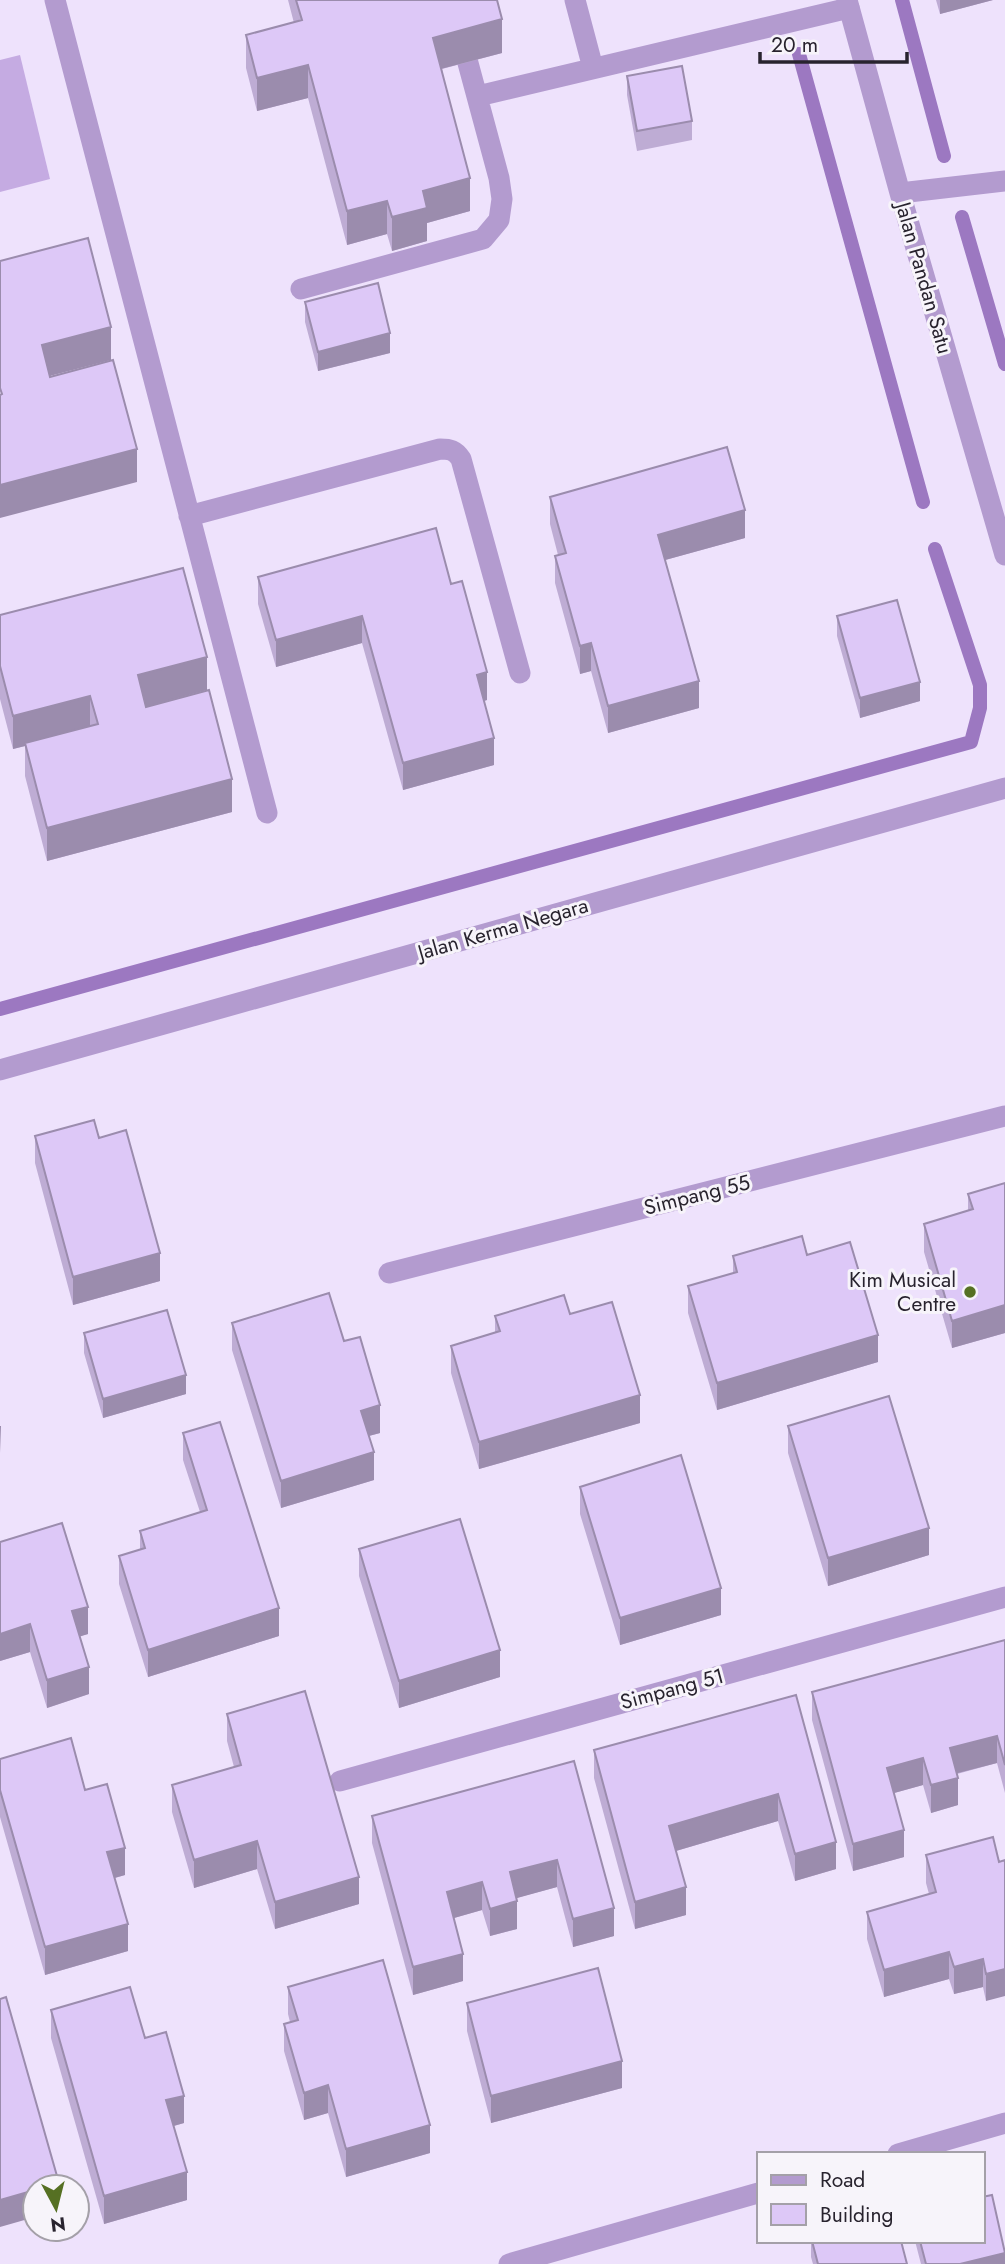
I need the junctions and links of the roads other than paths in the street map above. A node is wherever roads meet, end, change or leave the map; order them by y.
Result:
1 (55, 0) edge
2 (452, 0) edge
3 (575, 0) edge
4 (848, 4) edge
5 (593, 68) junction
6 (478, 96) junction
7 (1005, 181) edge
8 (900, 193) junction
9 (301, 289) dead end
10 (189, 516) junction
11 (1005, 555) edge
12 (520, 673) dead end
13 (1005, 788) edge
14 (267, 813) dead end
15 (0, 1070) edge
16 (1005, 1116) edge
17 (390, 1273) dead end
18 (1005, 1597) edge
19 (340, 1781) dead end
20 (1005, 2123) edge
21 (905, 2152) edge
22 (757, 2193) edge
23 (509, 2264) edge

1 - 10 street
2 - 6 street
3 - 5 street
4 - 5 street
4 - 8 street, Jalan Pandan Satu
5 - 6 street
6 - 9 street
7 - 8 street
8 - 11 street, Jalan Pandan Satu
10 - 12 street
10 - 14 street
13 - 15 street, Jalan Kerma Negara
16 - 17 street, Simpang 55
18 - 19 street, Simpang 51
20 - 21 street
22 - 23 street

